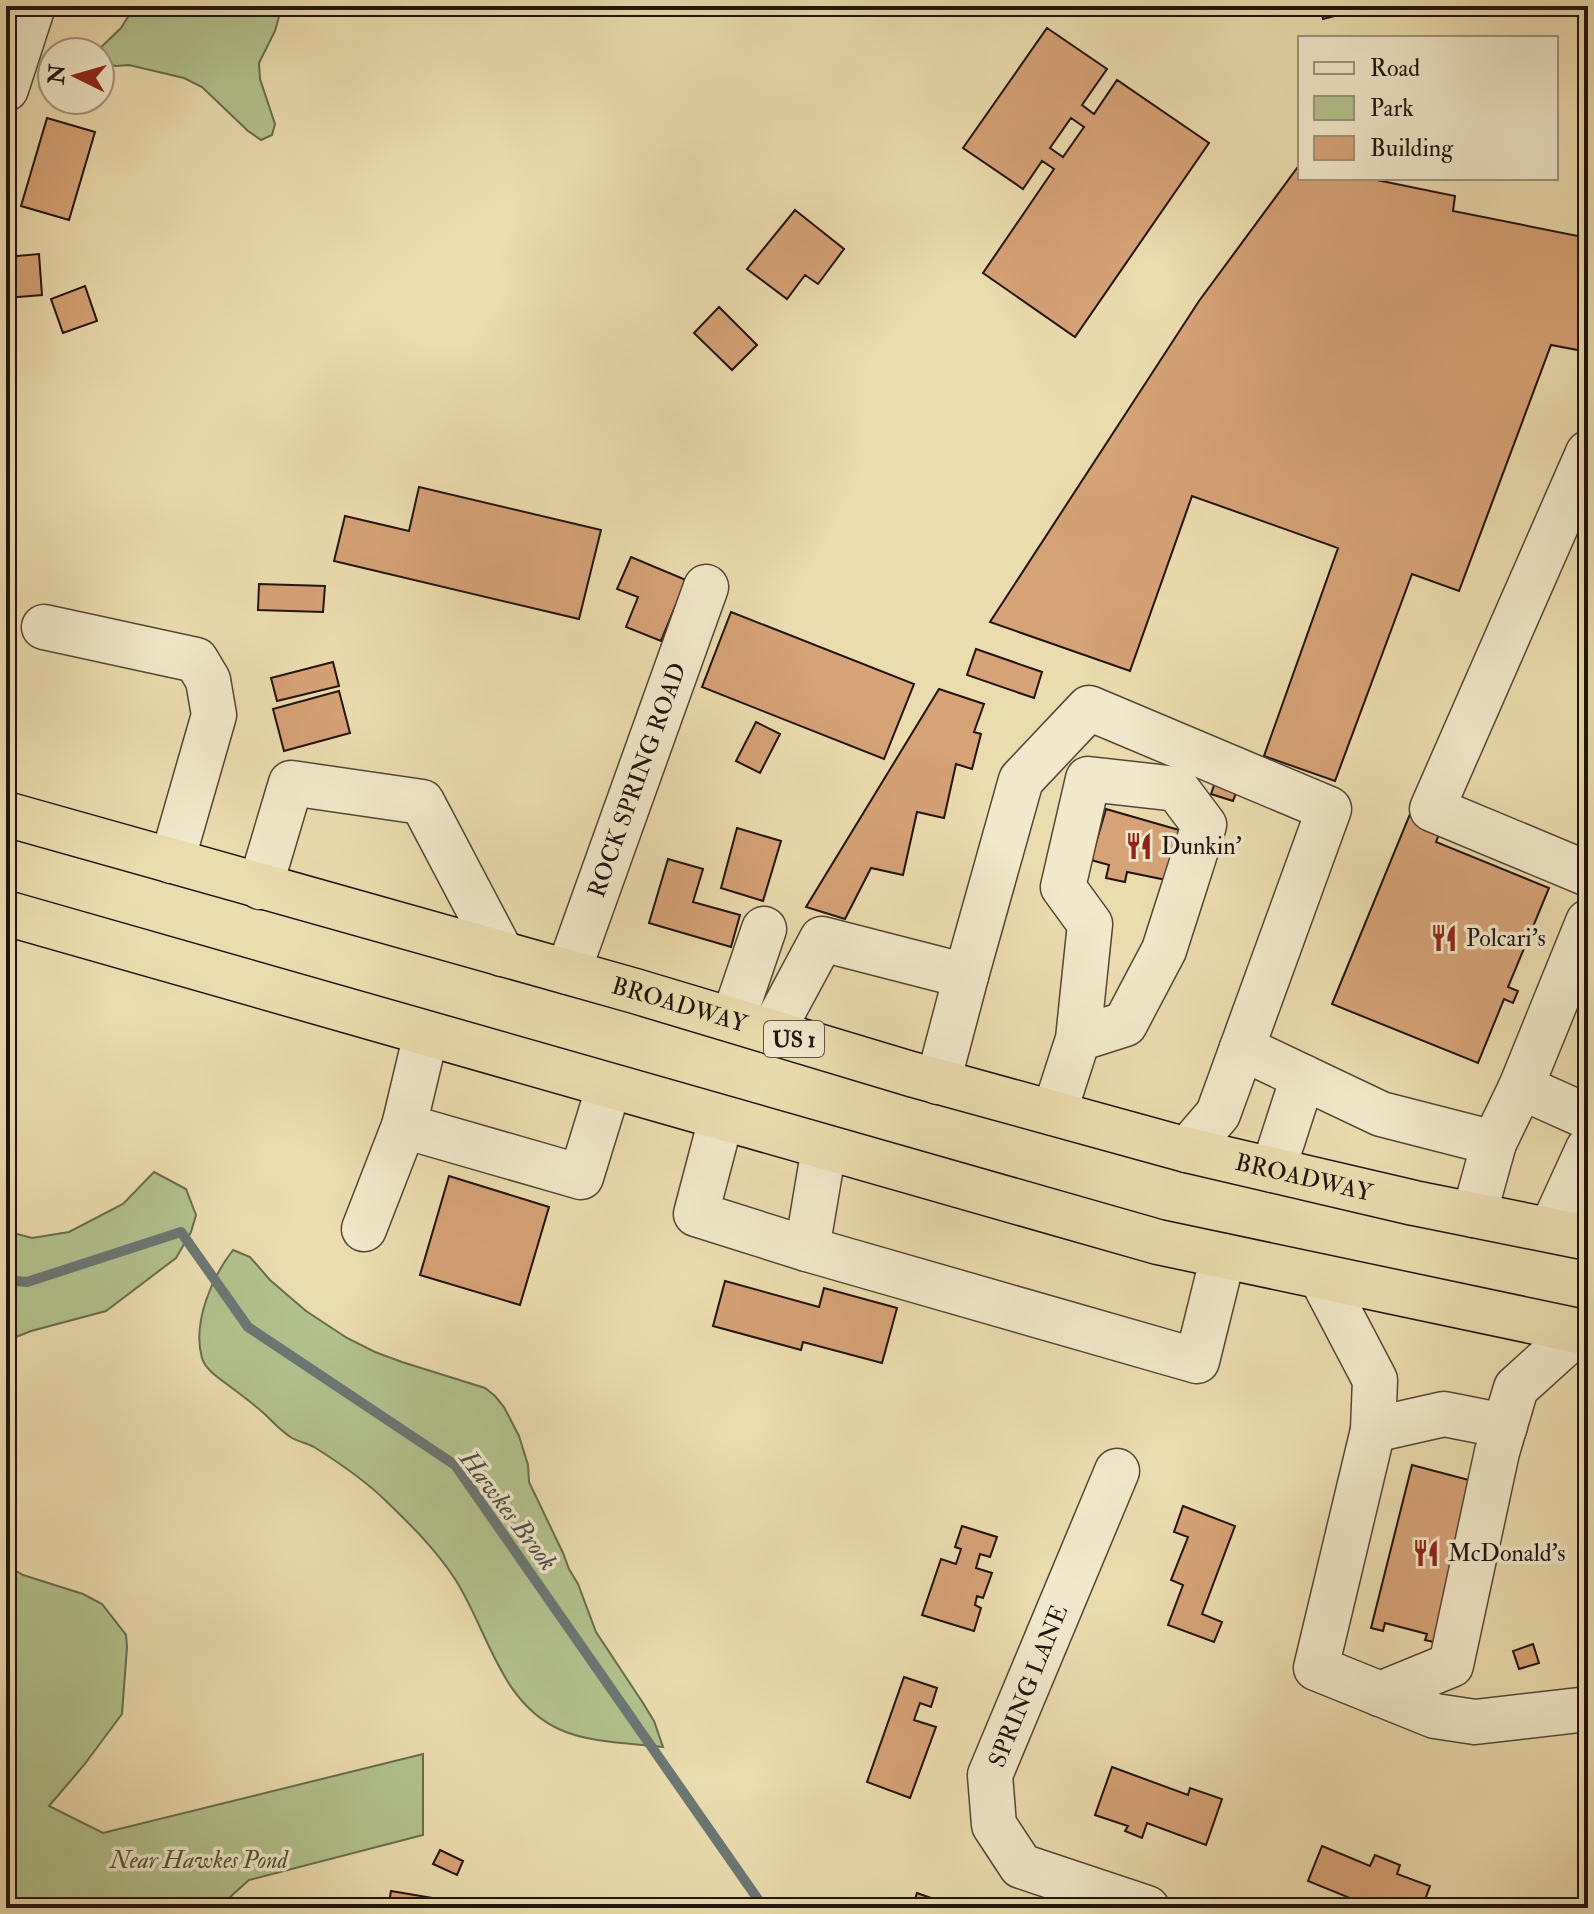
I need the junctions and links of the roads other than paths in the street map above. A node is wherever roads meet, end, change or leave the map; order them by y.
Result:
1 (33, 6) edge
2 (6, 89) edge
3 (1588, 453) edge
4 (706, 587) dead end
5 (44, 627) dead end
6 (6, 814) edge
7 (172, 861) junction
8 (1588, 874) edge
9 (260, 887) junction
10 (6, 913) edge
11 (1588, 922) edge
12 (764, 929) dead end
13 (502, 954) junction
14 (568, 972) junction
15 (966, 976) junction
16 (752, 1026) junction
17 (426, 1034) junction
18 (1078, 1039) junction
19 (1242, 1048) junction
20 (1303, 1077) junction
21 (938, 1082) junction
22 (609, 1086) junction
23 (1521, 1087) junction
24 (1054, 1113) junction
25 (1588, 1117) edge
26 (721, 1119) junction
27 (404, 1126) junction
28 (1494, 1143) junction
29 (824, 1148) junction
30 (1588, 1149) edge
31 (1187, 1150) junction
32 (1273, 1170) junction
33 (1474, 1215) junction
34 (364, 1229) dead end
35 (1569, 1234) edge
36 (807, 1249) junction
37 (1223, 1256) junction
38 (1321, 1277) junction
39 (1584, 1332) edge
40 (1505, 1426) junction
41 (1373, 1430) junction
42 (1117, 1471) dead end
43 (1451, 1665) junction
44 (1380, 1694) junction
45 (1588, 1709) edge
46 (1475, 1722) junction
47 (1147, 1908) edge

1 - 2 street
3 - 8 street
4 - 14 street, ROCK SPRING ROAD
5 - 7 street
6 - 7 highway, BROADWAY / US 1
7 - 9 highway, BROADWAY / US 1
9 - 13 highway, BROADWAY / US 1
9 - 13 street
10 - 17 highway
11 - 23 street
12 - 16 street
13 - 14 highway, BROADWAY / US 1
14 - 16 highway, BROADWAY / US 1
15 - 16 street
15 - 19 street
15 - 21 street
16 - 21 highway, BROADWAY / US 1
17 - 22 highway
17 - 27 street
18 - 18 street
18 - 24 street
19 - 20 street
19 - 31 street
20 - 28 street
20 - 32 street
21 - 24 highway, BROADWAY / US 1
22 - 26 highway
22 - 27 street
23 - 25 street
23 - 28 street
24 - 31 highway, BROADWAY / US 1
26 - 29 highway
26 - 36 street
27 - 34 street
28 - 33 street
29 - 36 street
29 - 37 highway
30 - 35 street
31 - 32 highway, BROADWAY / US 1
32 - 33 highway, BROADWAY / US 1
33 - 35 highway, BROADWAY / US 1
36 - 37 street
37 - 38 highway
38 - 39 highway
38 - 41 street
39 - 40 street
40 - 41 street
40 - 43 street
41 - 44 street
42 - 47 street, SPRING LANE
43 - 44 street
43 - 46 street
44 - 46 street
45 - 46 street

